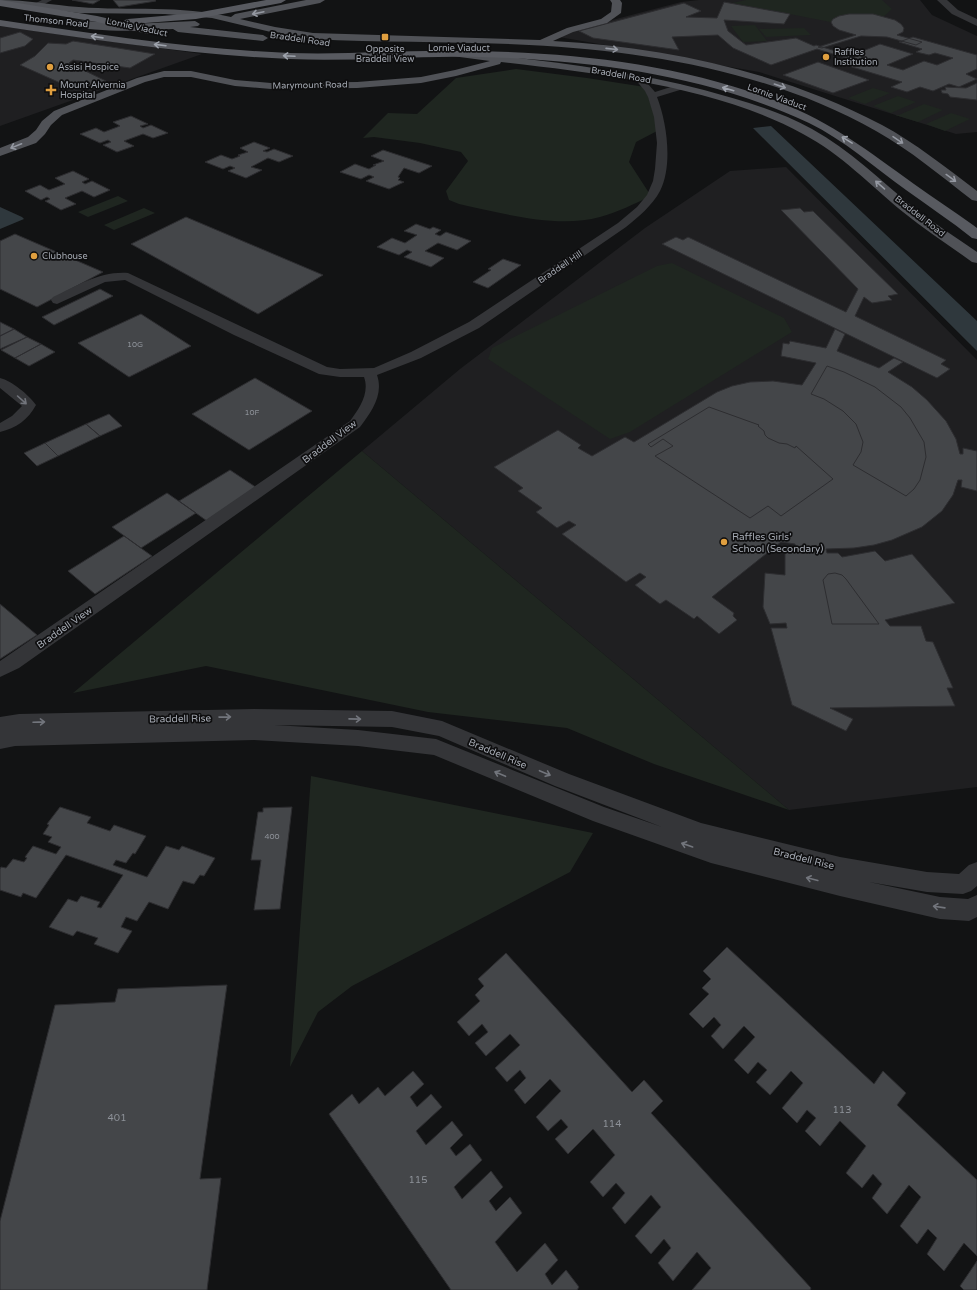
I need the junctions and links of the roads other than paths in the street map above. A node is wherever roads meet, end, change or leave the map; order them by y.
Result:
1 (48, 0) edge
2 (245, 0) edge
3 (320, 0) edge
4 (606, 0) edge
5 (615, 0) edge
6 (942, 0) edge
7 (952, 0) edge
8 (0, 1) edge
9 (180, 2) dead end
10 (222, 2) dead end
11 (283, 4) edge
12 (36, 5) junction
13 (0, 10) edge
14 (118, 10) junction
15 (0, 16) edge
16 (215, 18) junction
17 (231, 18) junction
18 (977, 18) edge
19 (977, 23) edge
20 (0, 24) edge
21 (162, 27) junction
22 (275, 30) junction
23 (308, 42) junction
24 (533, 42) junction
25 (498, 59) junction
26 (638, 78) junction
27 (680, 86) junction
28 (653, 95) junction
29 (818, 112) dead end
30 (32, 123) dead end
31 (13, 135) dead end
32 (0, 140) edge
33 (0, 152) edge
34 (879, 162) joint
35 (977, 197) edge
36 (977, 235) edge
37 (977, 259) edge
38 (57, 300) dead end
39 (369, 373) junction
40 (0, 382) edge
41 (0, 428) edge
42 (0, 670) edge
43 (0, 725) edge
44 (0, 741) edge
45 (977, 872) edge
46 (977, 906) edge

1 - 12 street
2 - 13 highway
3 - 11 main road, Thomson Road
4 - 24 main road, Marymount Road
5 - 24 main road, Marymount Road
6 - 19 street
7 - 18 street
8 - 12 main road, Thomson Road
8 - 29 highway, Lornie Viaduct
9 - 14 main road
10 - 16 main road
11 - 15 highway
11 -> 17 main road, Thomson Road
11 - 22 main road
12 - 14 main road, Thomson Road
14 - 16 main road
15 - 21 main road, Thomson Road
16 - 17 main road, Thomson Road
16 - 21 main road, Thomson Road
16 - 23 main road, Braddell Road
17 - 22 main road, Braddell Road
34 -> 20 highway, Lornie Viaduct
21 - 23 main road
22 - 24 main road, Braddell Road
23 - 25 main road, Braddell Road
24 - 25 main road, Marymount Road
24 -> 35 main road, Braddell Road
25 - 26 main road, Braddell Road
25 - 30 main road, Marymount Road
25 -> 33 main road, Marymount Road
26 - 27 main road, Braddell Road
26 - 28 street, Braddell Hill
27 - 28 street
37 -> 27 main road, Braddell Road
28 - 39 street, Braddell Hill
31 - 32 main road
34 - 36 highway, Braddell Road
38 - 39 street
39 - 42 street, Braddell View
40 -> 41 street
43 -> 45 street, Braddell Rise
46 -> 44 street, Braddell Rise

